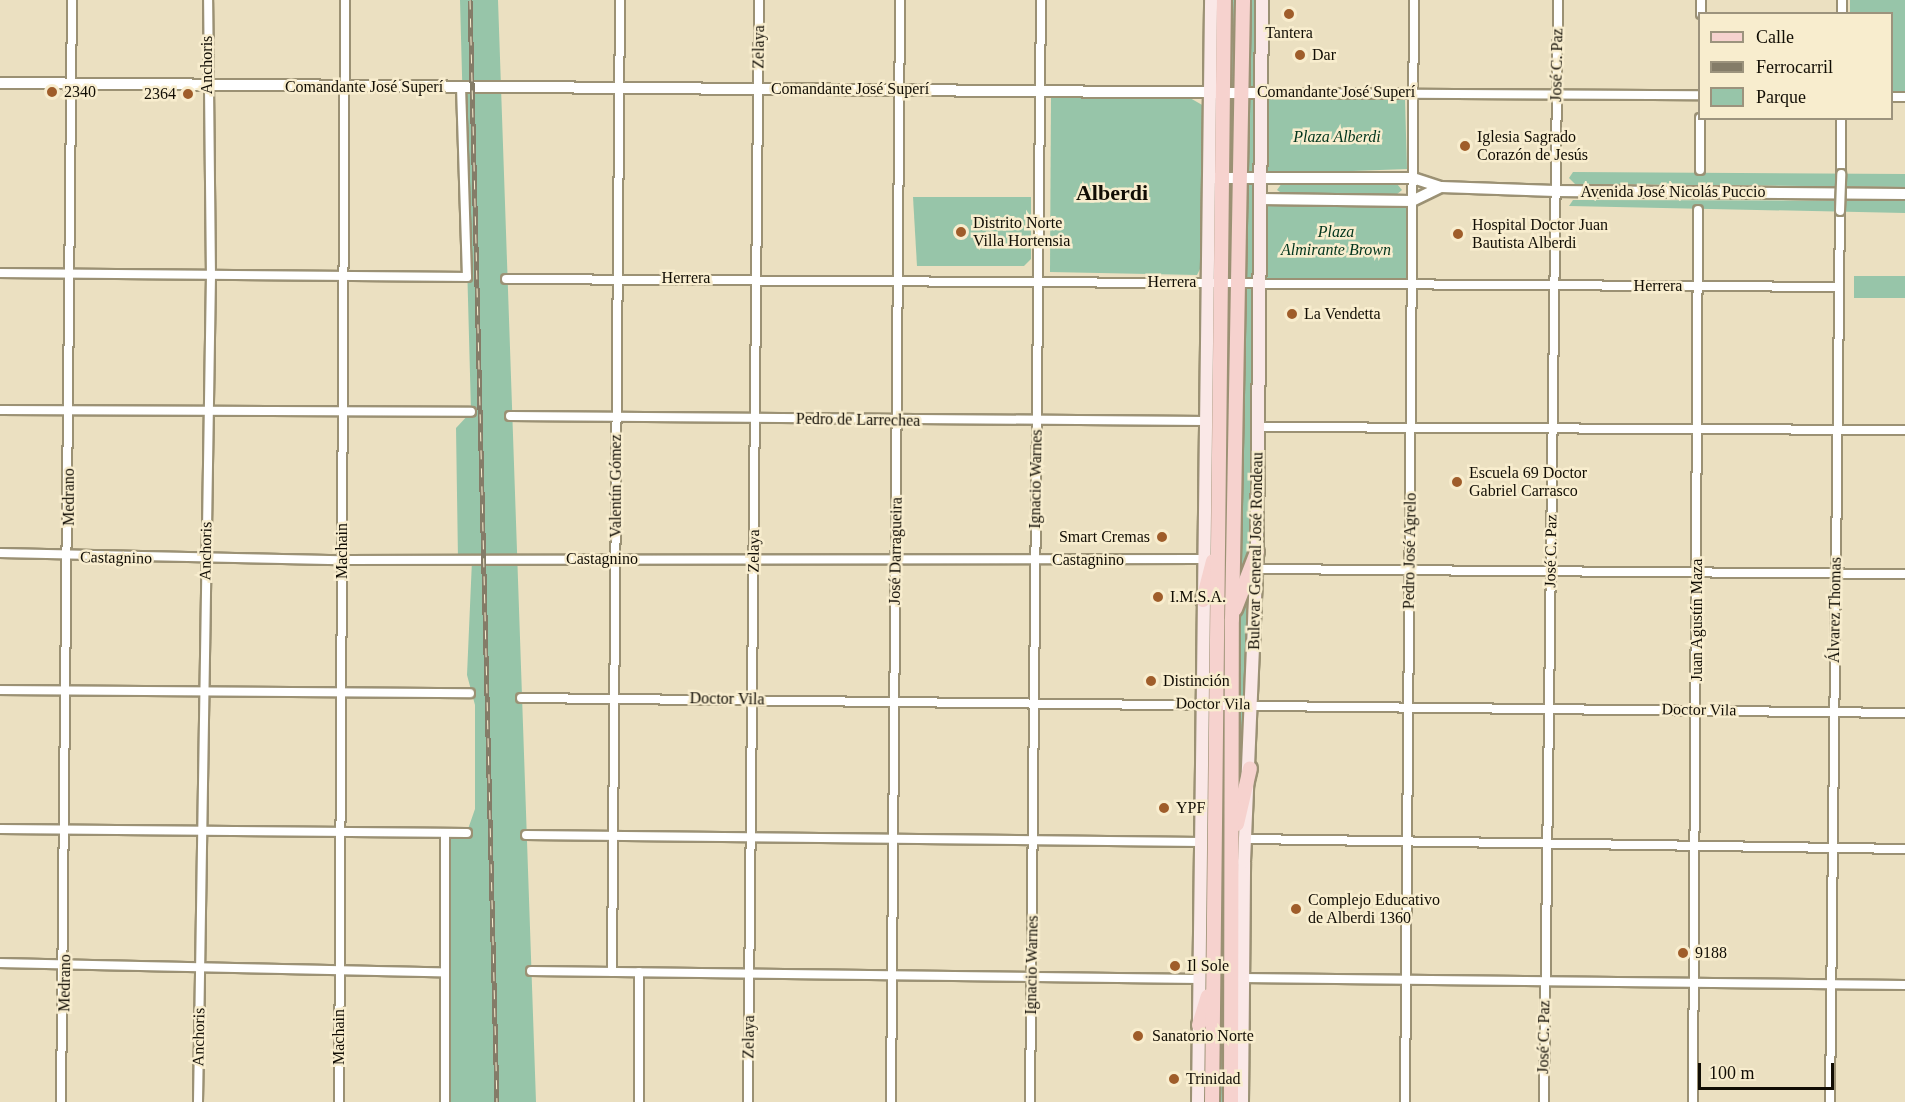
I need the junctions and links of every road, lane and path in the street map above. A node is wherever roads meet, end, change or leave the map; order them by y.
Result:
1 (72, 0) edge
2 (207, 0) edge
3 (345, 0) edge
4 (620, 0) edge
5 (759, 0) edge
6 (900, 0) edge
7 (1041, 0) edge
8 (1210, 0) edge
9 (1224, 0) edge
10 (1243, 0) edge
11 (1262, 0) edge
12 (1414, 0) edge
13 (1558, 0) edge
14 (0, 83) edge
15 (72, 84) junction
16 (207, 86) junction
17 (345, 86) junction
18 (461, 87) junction
19 (619, 88) junction
20 (758, 89) junction
21 (900, 89) junction
22 (1043, 90) junction
23 (1216, 92) junction
24 (1240, 92) junction
25 (1414, 92) junction
26 (1261, 93) junction
27 (1557, 93) junction
28 (1698, 95) edge
29 (1701, 120) edge
30 (1841, 120) edge
31 (1700, 170) dead end
32 (1208, 178) junction
33 (1223, 178) junction
34 (1238, 178) junction
35 (1260, 178) junction
36 (1413, 178) junction
37 (1442, 187) junction
38 (1555, 191) junction
39 (1905, 194) edge
40 (1260, 199) junction
41 (1412, 201) junction
42 (1698, 210) dead end
43 (0, 273) edge
44 (70, 274) junction
45 (343, 276) junction
46 (211, 277) junction
47 (617, 278) junction
48 (506, 279) dead end
49 (756, 279) junction
50 (898, 280) junction
51 (1038, 281) junction
52 (1207, 283) junction
53 (1222, 283) junction
54 (1236, 283) junction
55 (1259, 283) junction
56 (1413, 284) junction
57 (1554, 285) junction
58 (1699, 286) junction
59 (1839, 287) junction
60 (0, 410) edge
61 (69, 411) junction
62 (208, 412) junction
63 (342, 412) junction
64 (471, 412) dead end
65 (510, 416) dead end
66 (616, 417) junction
67 (755, 419) junction
68 (897, 420) junction
69 (1037, 421) junction
70 (1205, 421) junction
71 (1258, 427) junction
72 (1411, 428) junction
73 (1552, 428) junction
74 (1698, 429) junction
75 (1837, 429) junction
76 (1905, 430) edge
77 (1218, 536) junction
78 (1257, 552) junction
79 (0, 553) edge
80 (68, 557) junction
81 (206, 559) junction
82 (615, 559) junction
83 (754, 559) junction
84 (1204, 559) junction
85 (341, 560) junction
86 (895, 560) junction
87 (1035, 560) junction
88 (1409, 567) junction
89 (1257, 569) junction
90 (1550, 573) junction
91 (1697, 573) junction
92 (1836, 573) junction
93 (1905, 574) edge
94 (1203, 600) junction
95 (1232, 619) junction
96 (0, 690) edge
97 (67, 691) junction
98 (204, 693) junction
99 (470, 693) dead end
100 (340, 695) junction
101 (521, 698) dead end
102 (614, 698) junction
103 (752, 700) junction
104 (894, 701) junction
105 (1034, 702) junction
106 (1209, 704) junction
107 (1231, 704) junction
108 (1252, 704) junction
109 (1409, 706) junction
110 (1549, 708) junction
111 (1696, 710) junction
112 (1834, 712) junction
113 (1905, 713) edge
114 (1250, 768) junction
115 (0, 829) edge
116 (66, 830) junction
117 (201, 830) junction
118 (340, 832) junction
119 (468, 832) dead end
120 (445, 835) junction
121 (526, 835) dead end
122 (613, 836) junction
123 (751, 837) junction
124 (893, 839) junction
125 (1248, 839) junction
126 (1033, 840) junction
127 (1200, 842) junction
128 (1408, 842) junction
129 (1547, 843) junction
130 (1695, 846) junction
131 (1833, 848) junction
132 (1905, 849) edge
133 (1231, 850) junction
134 (0, 963) edge
135 (65, 963) junction
136 (199, 965) junction
137 (339, 968) junction
138 (531, 971) dead end
139 (444, 972) junction
140 (612, 972) junction
141 (639, 972) junction
142 (749, 974) junction
143 (892, 976) junction
144 (1031, 978) junction
145 (1242, 978) junction
146 (1406, 980) junction
147 (1206, 981) junction
148 (1545, 981) junction
149 (1831, 982) junction
150 (1694, 983) junction
151 (1905, 985) edge
152 (1199, 1025) joint
153 (62, 1102) edge
154 (198, 1102) edge
155 (339, 1102) edge
156 (445, 1102) edge
157 (639, 1102) edge
158 (748, 1102) edge
159 (891, 1102) edge
160 (1030, 1102) edge
161 (1198, 1102) edge
162 (1212, 1102) edge
163 (1231, 1102) edge
164 (1242, 1102) edge
165 (1406, 1102) edge
166 (1544, 1102) edge
167 (1693, 1102) edge
168 (1830, 1102) edge

1 - 15 street, Medrano
2 - 16 street, Anchoris
3 - 17 street, Machain
4 - 19 street, Valentín Gómez
5 - 20 street, Zelaya
6 - 21 street, José Darragueira
7 - 22 street, Ignacio Warnes
8 - 23 main road
9 - 23 main road
10 - 24 main road, Bulevar General José Rondeau
11 - 26 main road, Bulevar General José Rondeau
12 - 25 street, Pedro José Agrelo
13 - 27 street, José C. Paz
14 - 15 street, Comandante José Superí
15 - 16 street, Comandante José Superí
15 - 44 street, Medrano
16 - 17 street, Comandante José Superí
16 - 46 street, Anchoris
17 - 18 street, Comandante José Superí
17 - 45 street, Machain
18 - 19 street, Comandante José Superí
18 - 45 street
19 - 20 street, Comandante José Superí
19 - 47 street, Valentín Gómez
20 - 21 street, Comandante José Superí
20 - 49 street, Zelaya
21 - 22 street, Comandante José Superí
21 - 50 street, José Darragueira
22 - 23 street, Comandante José Superí
22 - 51 street, Ignacio Warnes
23 - 24 street, Comandante José Superí
23 - 32 main road
23 - 33 main road
24 - 26 street, Comandante José Superí
24 - 34 main road, Bulevar General José Rondeau
25 - 26 street, Comandante José Superí
25 - 27 street, Comandante José Superí
25 - 36 street, Pedro José Agrelo
26 - 35 main road, Bulevar General José Rondeau
27 - 28 street, Comandante José Superí
27 - 38 street, José C. Paz
29 - 31 street
30 - 59 street, Álvarez Thomas, bridge
32 - 33 street, Avenida José Nicolás Puccio
32 - 52 main road
33 - 34 street, Avenida José Nicolás Puccio
33 - 53 main road
34 - 35 street, Avenida José Nicolás Puccio
34 - 54 main road, Bulevar General José Rondeau
35 - 36 street, Avenida José Nicolás Puccio
35 - 40 main road, Bulevar General José Rondeau
36 - 37 street, Avenida José Nicolás Puccio
36 - 41 street, Pedro José Agrelo
37 - 38 street, Avenida José Nicolás Puccio
37 - 41 street, Avenida José Nicolás Puccio
38 - 39 street, Avenida José Nicolás Puccio
38 - 57 street, José C. Paz
40 - 41 street, Avenida José Nicolás Puccio
40 - 55 main road, Bulevar General José Rondeau
41 - 56 street, Pedro José Agrelo
42 - 58 street, Juan Agustín Maza
43 - 44 street
44 - 46 street
44 - 61 street, Medrano
45 - 46 street
45 - 63 street, Machain
46 - 62 street, Anchoris
47 - 48 street, Herrera
47 - 49 street, Herrera
47 - 66 street, Valentín Gómez
49 - 50 street, Herrera
49 - 67 street, Zelaya
50 - 51 street, Herrera
50 - 68 street, José Darragueira
51 - 52 street, Herrera
51 - 69 street, Ignacio Warnes
52 - 53 street, Herrera
52 - 70 main road
53 - 54 street, Herrera
53 - 77 main road
54 - 55 street, Herrera
54 - 95 main road, Bulevar General José Rondeau
55 - 56 street, Herrera
55 - 71 main road, Bulevar General José Rondeau
56 - 57 street, Herrera
56 - 72 street, Pedro José Agrelo
57 - 58 street, Herrera
57 - 73 street, José C. Paz
58 - 59 street, Herrera
58 - 74 street, Juan Agustín Maza
59 - 75 street, Álvarez Thomas
60 - 61 street
61 - 62 street
61 - 80 street, Medrano
62 - 63 street
62 - 81 street, Anchoris
63 - 64 street
63 - 85 street, Machain
65 - 66 street, Pedro de Larrechea
66 - 67 street, Pedro de Larrechea
66 - 82 street, Valentín Gómez
67 - 68 street, Pedro de Larrechea
67 - 83 street, Zelaya
68 - 69 street, Pedro de Larrechea
68 - 86 street, José Darragueira
69 - 70 street, Pedro de Larrechea
69 - 87 street, Ignacio Warnes
70 - 84 main road
71 - 72 street
71 - 78 main road, Bulevar General José Rondeau
72 - 73 street
72 - 88 street, Pedro José Agrelo
73 - 74 street
73 - 90 street, José C. Paz
74 - 75 street
74 - 91 street, Juan Agustín Maza
75 - 76 street
75 - 92 street, Álvarez Thomas
77 - 94 main road
77 - 106 main road
78 - 89 main road, Bulevar General José Rondeau
78 - 95 main road
79 - 80 street, Castagnino
80 - 81 street, Castagnino
80 - 97 street, Medrano
81 - 85 street, Castagnino
81 - 98 street, Anchoris
82 - 83 street, Castagnino
82 - 85 street, Castagnino
82 - 102 street, Valentín Gómez
83 - 86 street, Castagnino
83 - 103 street, Zelaya
84 - 87 street, Castagnino
84 - 94 main road
85 - 100 street, Machain
86 - 87 street, Castagnino
86 - 104 street, José Darragueira
87 - 105 street, Ignacio Warnes
88 - 89 street
88 - 90 street
88 - 109 street, Pedro José Agrelo
89 - 108 main road, Bulevar General José Rondeau
90 - 91 street
90 - 110 street, José C. Paz
91 - 92 street
91 - 111 street, Juan Agustín Maza
92 - 93 street
92 - 112 street, Álvarez Thomas
94 - 106 main road
95 - 107 main road, Bulevar General José Rondeau
96 - 97 street
97 - 98 street
97 - 116 street, Medrano
98 - 100 street
98 - 117 street, Anchoris
99 - 100 street
100 - 118 street, Machain
101 - 102 street, Doctor Vila
102 - 103 street, Doctor Vila
102 - 122 street, Valentín Gómez
103 - 104 street, Doctor Vila
103 - 123 street, Zelaya
104 - 105 street, Doctor Vila
104 - 124 street, José Darragueira
105 - 106 street, Doctor Vila
105 - 126 street, Ignacio Warnes
106 - 107 street, Doctor Vila
106 - 127 main road
106 - 147 main road
107 - 108 street, Doctor Vila
107 - 133 main road, Bulevar General José Rondeau
108 - 109 street, Doctor Vila
108 - 114 main road, Bulevar General José Rondeau
109 - 110 street, Doctor Vila
109 - 128 street, Pedro José Agrelo
110 - 111 street, Doctor Vila
110 - 129 street, José C. Paz
111 - 112 street, Doctor Vila
111 - 130 street, Juan Agustín Maza
112 - 113 street, Doctor Vila
112 - 131 street, Álvarez Thomas
114 - 125 main road, Bulevar General José Rondeau
114 - 133 main road
115 - 116 street
116 - 117 street
116 - 135 street, Medrano
117 - 118 street
117 - 136 street, Anchoris
118 - 120 street
118 - 137 street, Machain
119 - 120 street
120 - 139 street
121 - 122 street
122 - 123 street
122 - 140 street, Valentín Gómez
123 - 124 street
123 - 142 street, Zelaya
124 - 126 street
124 - 143 street, José Darragueira
125 - 128 street
125 - 145 main road, Bulevar General José Rondeau
126 - 127 street
126 - 144 street, Ignacio Warnes
127 - 147 main road
128 - 129 street
128 - 146 street, Pedro José Agrelo
129 - 130 street
129 - 148 street, José C. Paz
130 - 131 street
130 - 150 street, Juan Agustín Maza
131 - 132 street
131 - 149 street, Álvarez Thomas
133 - 163 main road, Bulevar General José Rondeau
134 - 135 street
135 - 136 street
135 - 153 street, Medrano
136 - 137 street
136 - 154 street, Anchoris
137 - 139 street
137 - 155 street, Machain
138 - 140 street
139 - 156 street
140 - 141 street
141 - 142 street
141 - 157 street
142 - 143 street
142 - 158 street, Zelaya
143 - 144 street
143 - 159 street, José Darragueira
144 - 147 street
144 - 160 street, Ignacio Warnes
145 - 146 street
145 - 164 main road, Bulevar General José Rondeau
146 - 148 street
146 - 165 street, Pedro José Agrelo
147 - 152 main road
147 - 162 main road
148 - 150 street
148 - 166 street, José C. Paz
149 - 150 street
149 - 151 street
149 - 168 street, Álvarez Thomas
150 - 167 street, Juan Agustín Maza
152 - 161 main road

